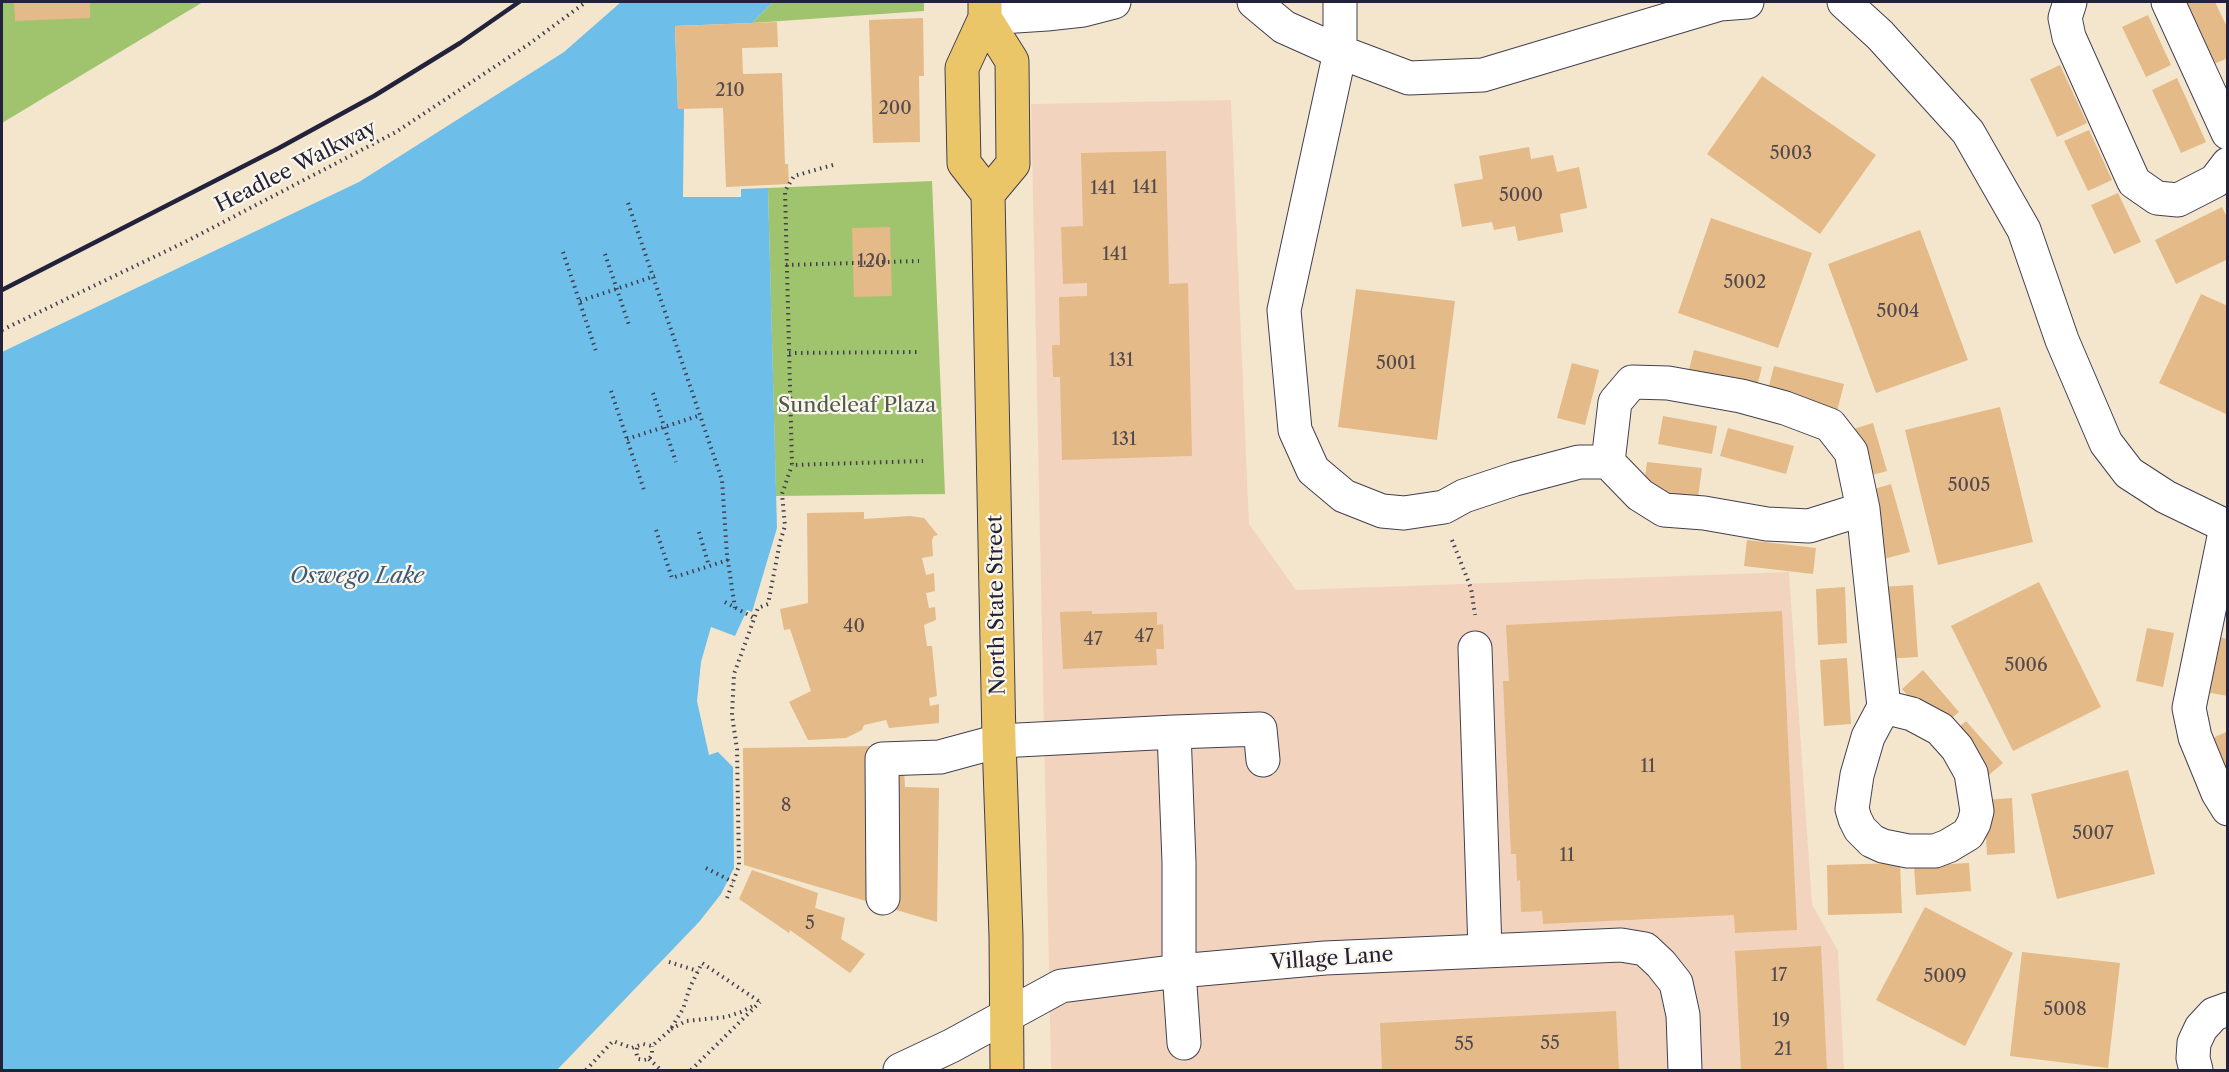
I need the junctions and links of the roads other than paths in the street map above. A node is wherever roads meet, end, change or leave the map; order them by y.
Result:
1 (1114, 2) edge
2 (1254, 2) edge
3 (1340, 2) edge
4 (1747, 2) edge
5 (1843, 2) edge
6 (2070, 2) edge
7 (2168, 2) edge
8 (985, 10) edge
9 (1340, 52) junction
10 (2228, 133) edge
11 (2228, 164) edge
12 (988, 194) junction
13 (1608, 462) junction
14 (1863, 509) junction
15 (2227, 527) edge
16 (1475, 648) road end
17 (1884, 707) junction
18 (1174, 732) junction
19 (999, 741) junction
20 (1263, 760) dead end
21 (2228, 809) edge
22 (883, 898) dead end
23 (1485, 950) junction
24 (1179, 971) junction
25 (2228, 1009) edge
26 (1006, 1016) junction
27 (1184, 1043) dead end
28 (900, 1071) edge
29 (1007, 1071) edge
30 (1685, 1071) edge
31 (2196, 1071) edge

1 - 8 street
2 - 9 street
3 - 9 street
4 - 9 street
5 - 15 street
6 - 11 street
7 - 10 street
8 - 12 main road
8 - 12 main road
9 - 13 street
12 - 19 main road, North State Street
13 - 14 street
13 - 14 street
14 - 17 street
15 - 21 street
16 - 23 street
17 - 17 street
18 - 19 street
18 - 20 street
18 - 24 street
19 - 22 street
19 - 26 main road, North State Street
23 - 24 street, Village Lane
23 - 30 street, Village Lane
24 - 26 street, Village Lane
24 - 27 street
25 - 31 street
26 - 28 street, Village Lane
26 - 29 main road, North State Street

